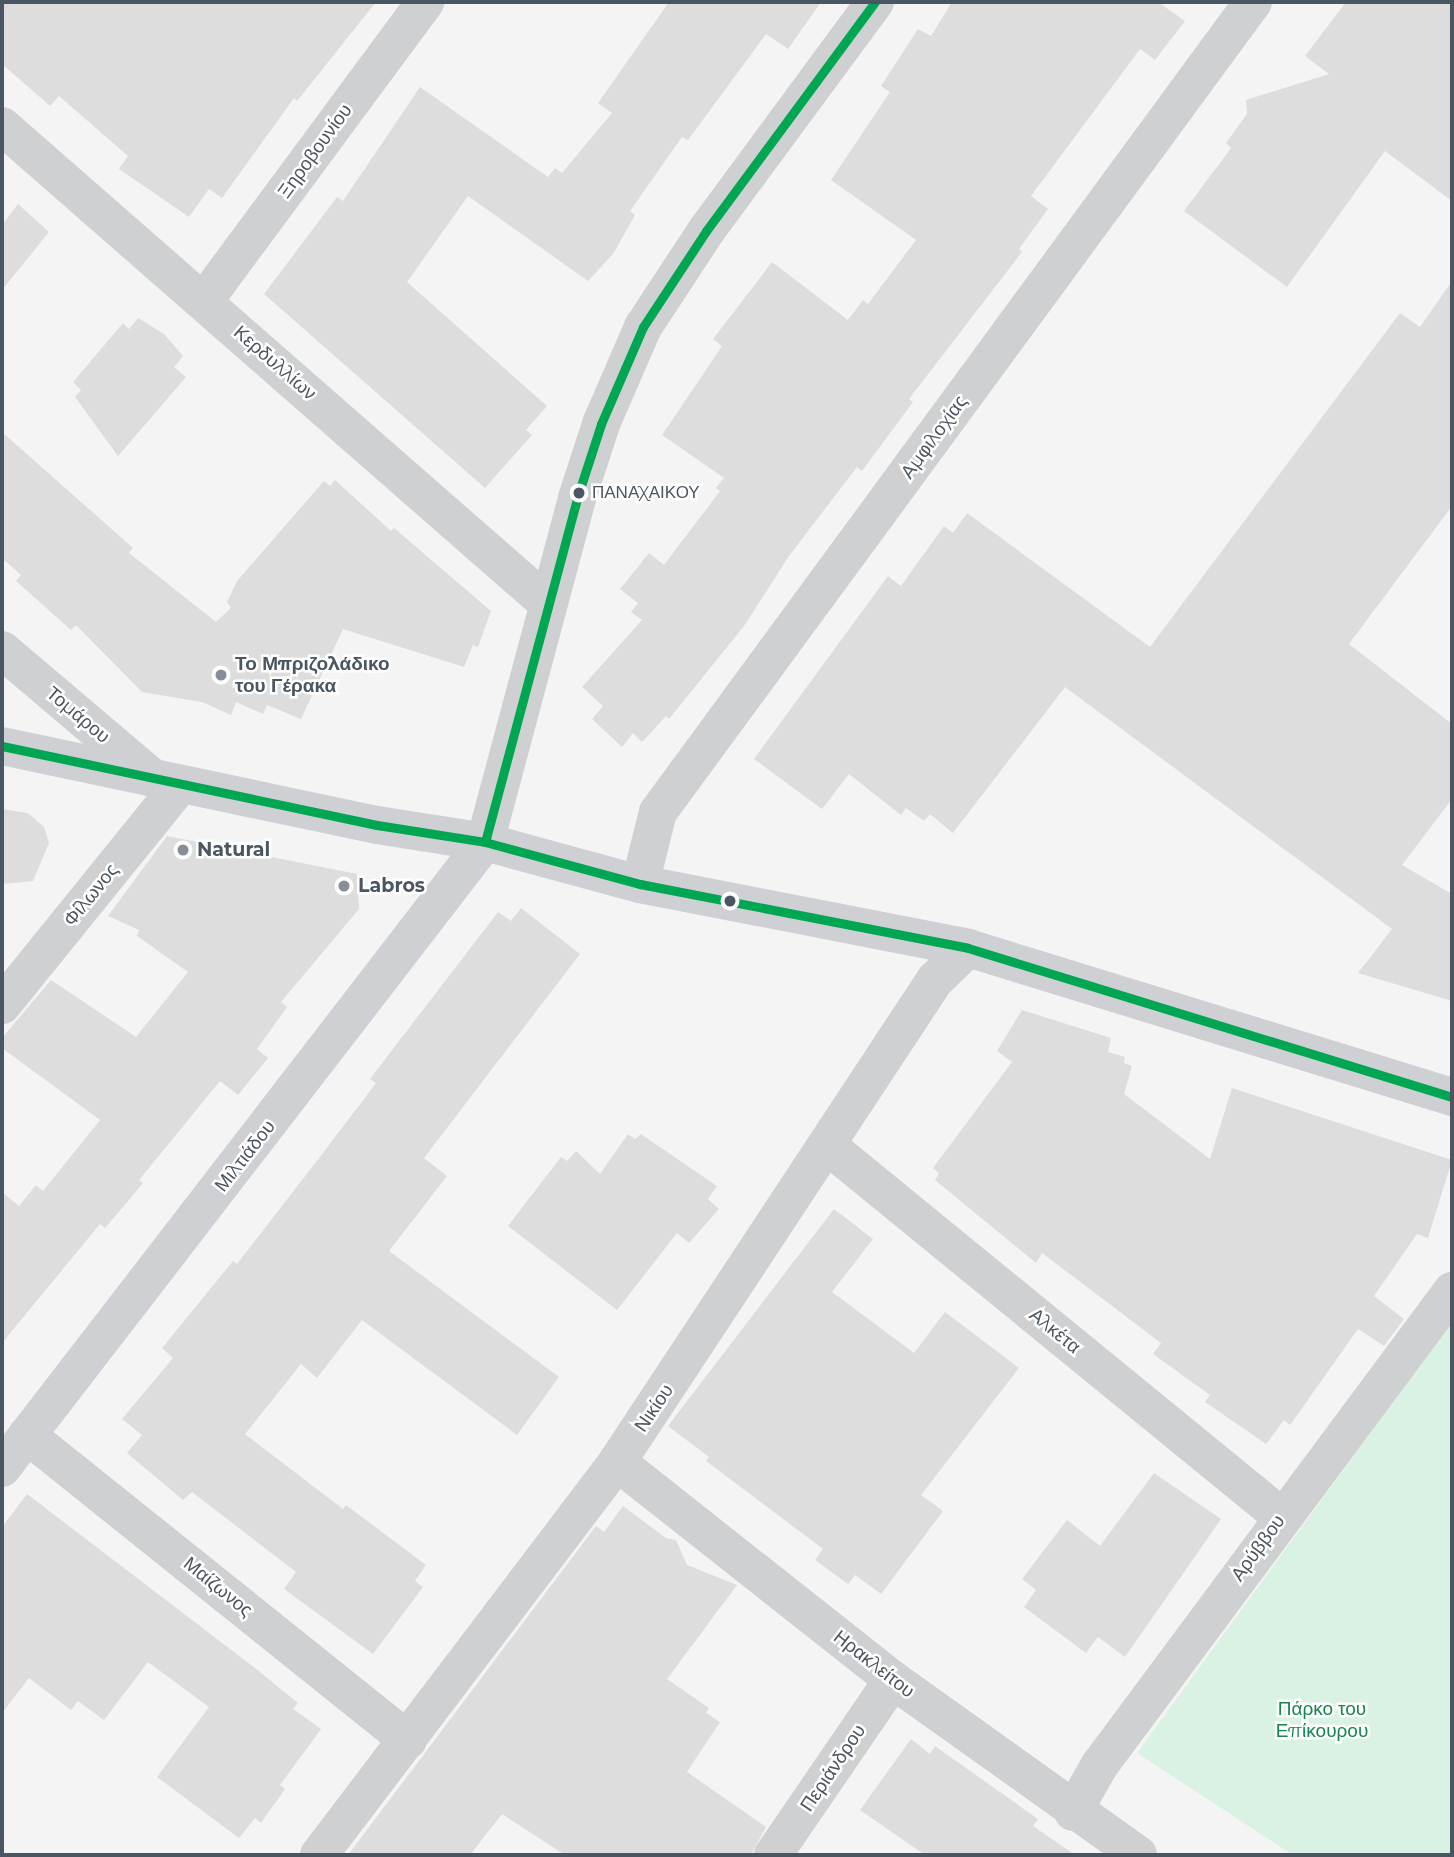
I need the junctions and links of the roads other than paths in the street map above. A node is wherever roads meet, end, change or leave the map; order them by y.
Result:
1 (425, 2) edge
2 (875, 2) edge
3 (1253, 2) edge
4 (2, 126) edge
5 (204, 301) junction
6 (547, 603) junction
7 (2, 650) edge
8 (2, 746) edge
9 (167, 782) junction
10 (485, 842) junction
11 (640, 884) junction
12 (968, 948) junction
13 (2, 1005) edge
14 (1452, 1097) edge
15 (828, 1146) junction
16 (1452, 1291) edge
17 (27, 1434) junction
18 (617, 1462) junction
19 (2, 1468) edge
20 (1282, 1517) junction
21 (893, 1680) junction
22 (408, 1740) junction
23 (1073, 1812) junction
24 (319, 1855) edge
25 (773, 1855) edge
26 (1138, 1855) edge

1 - 5 street, Ξηροβουνίου
2 - 6 street
3 - 11 street, Αμφιλοχίας
4 - 5 street, Κερδυλλίων
5 - 6 street, Κερδυλλίων
6 - 10 street
7 - 9 street, Τομάρου
8 - 9 street
9 - 10 street
9 - 13 street, Φίλωνος
10 - 11 street
10 - 17 street, Μιλτιάδου
11 - 12 street
12 - 14 street
12 - 15 street, Νικίου
15 - 18 street, Νικίου
15 - 20 street, Αλκέτα
16 - 20 street, Αρύββου
17 - 19 street, Μιλτιάδου
17 - 22 street, Μαίζωνος
18 - 21 street, Ηρακλείτου
18 - 22 street, Νικίου
20 - 23 street, Αρύββου
21 - 23 street, Ηρακλείτου
21 - 25 street, Περιάνδρου
22 - 24 street, Νικίου
23 - 26 street, Ηρακλείτου

